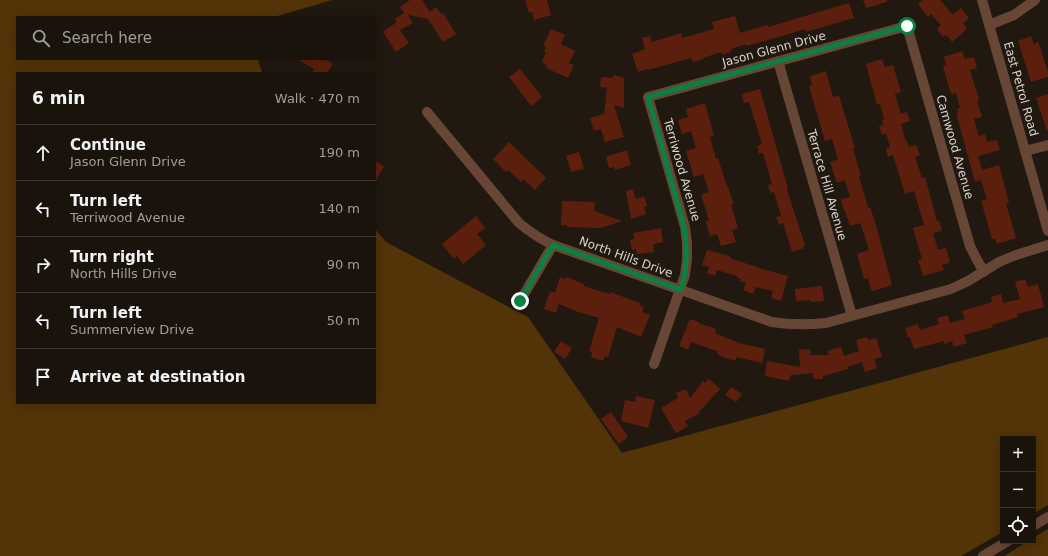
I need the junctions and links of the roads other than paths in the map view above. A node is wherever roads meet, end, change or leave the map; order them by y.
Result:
1 (982, 0) edge
2 (1035, 0) edge
3 (989, 25) junction
4 (907, 26) joint
5 (778, 62) junction
6 (648, 97) joint
7 (427, 112) dead end
8 (1048, 145) edge
9 (1025, 151) junction
10 (1048, 231) edge
11 (553, 245) junction
12 (1048, 245) edge
13 (984, 272) junction
14 (681, 290) junction
15 (520, 301) dead end
16 (852, 316) junction
17 (654, 364) dead end
18 (1048, 517) edge
19 (1036, 524) edge
20 (1003, 544) edge
21 (982, 556) edge

1 - 3 street, East Petrol Road
2 - 3 street
3 - 9 street, East Petrol Road
4 - 5 street, Jason Glenn Drive
4 - 13 street, Camwood Avenue
5 - 6 street, Jason Glenn Drive
5 - 16 street, Terrace Hill Avenue
6 - 14 street, Terriwood Avenue
7 - 11 street, North Hills Drive
8 - 9 street
9 - 10 street, East Petrol Road
11 - 14 street, North Hills Drive
11 - 15 street
12 - 13 street, North Hills Drive
13 - 16 street, North Hills Drive
14 - 16 street, North Hills Drive
14 - 17 street, Terriwood Avenue
18 - 19 street
20 - 21 street

